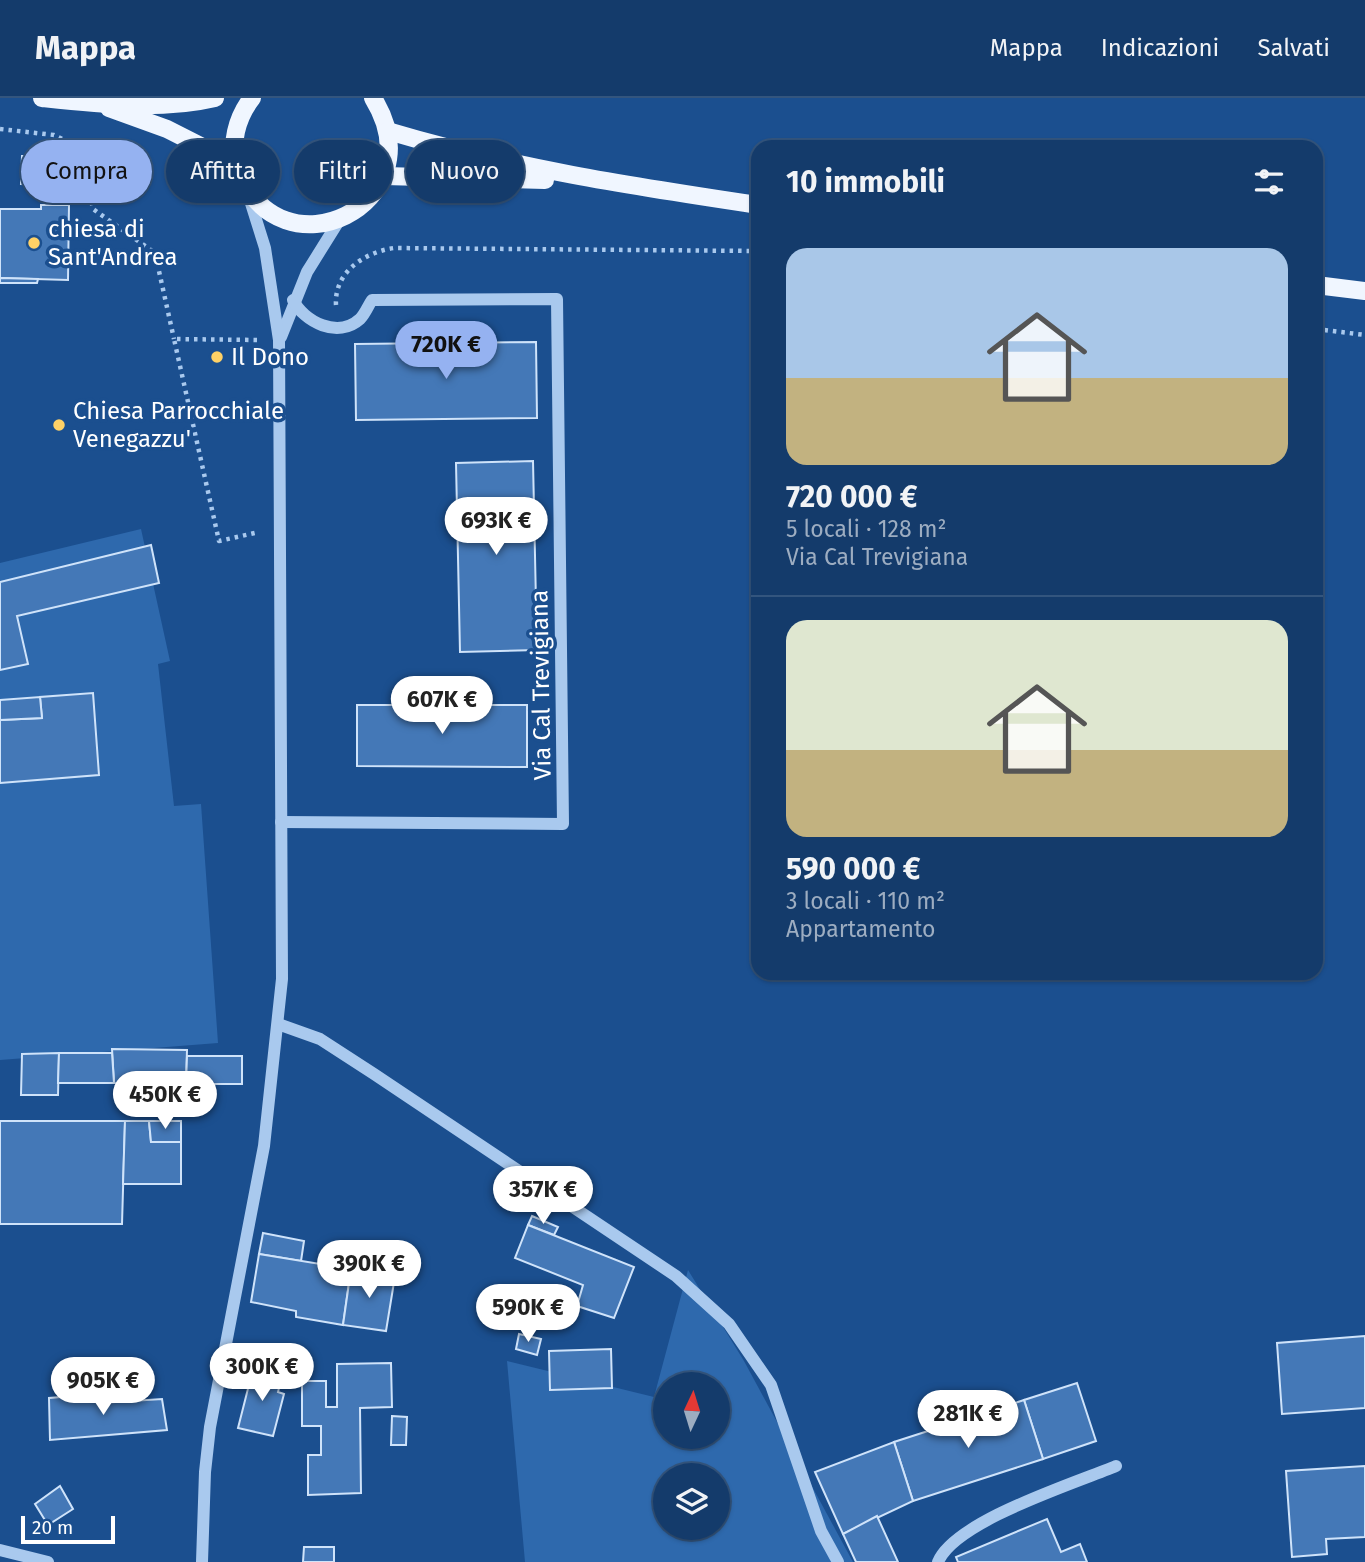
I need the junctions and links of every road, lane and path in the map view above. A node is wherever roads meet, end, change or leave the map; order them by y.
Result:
1 (42, 98) edge
2 (215, 98) edge
3 (252, 98) edge
4 (373, 98) edge
5 (99, 104) junction
6 (0, 129) edge
7 (388, 131) junction
8 (189, 140) edge
9 (235, 140) edge
10 (388, 140) edge
11 (392, 176) edge
12 (604, 183) junction
13 (250, 203) edge
14 (258, 203) edge
15 (365, 203) edge
16 (751, 204) edge
17 (341, 219) junction
18 (751, 251) edge
19 (1323, 286) edge
20 (1365, 291) edge
21 (293, 300) junction
22 (336, 317) dead end
23 (1323, 330) edge
24 (1365, 335) edge
25 (174, 339) junction
26 (257, 340) dead end
27 (279, 340) junction
28 (259, 532) dead end
29 (281, 822) junction
30 (278, 1024) junction
31 (1116, 1466) dead end
32 (0, 1550) edge
33 (48, 1562) edge
34 (202, 1562) edge
35 (838, 1562) edge
36 (938, 1562) edge

1 - 5 main road
2 - 5 main road
3 - 9 main road
4 - 7 main road
5 - 8 main road
6 - 25 path
7 - 10 main road
7 - 12 main road
11 - 12 main road
12 - 16 main road
13 - 27 street
14 - 17 main road
15 - 17 main road
17 - 21 street
18 - 22 path
19 - 20 main road
21 - 27 street
21 - 29 street, Via Cal Trevigiana
23 - 24 path
25 - 26 path
25 - 28 path
27 - 29 street
29 - 30 street
30 - 34 street
30 - 35 street
31 - 36 street
32 - 33 street

